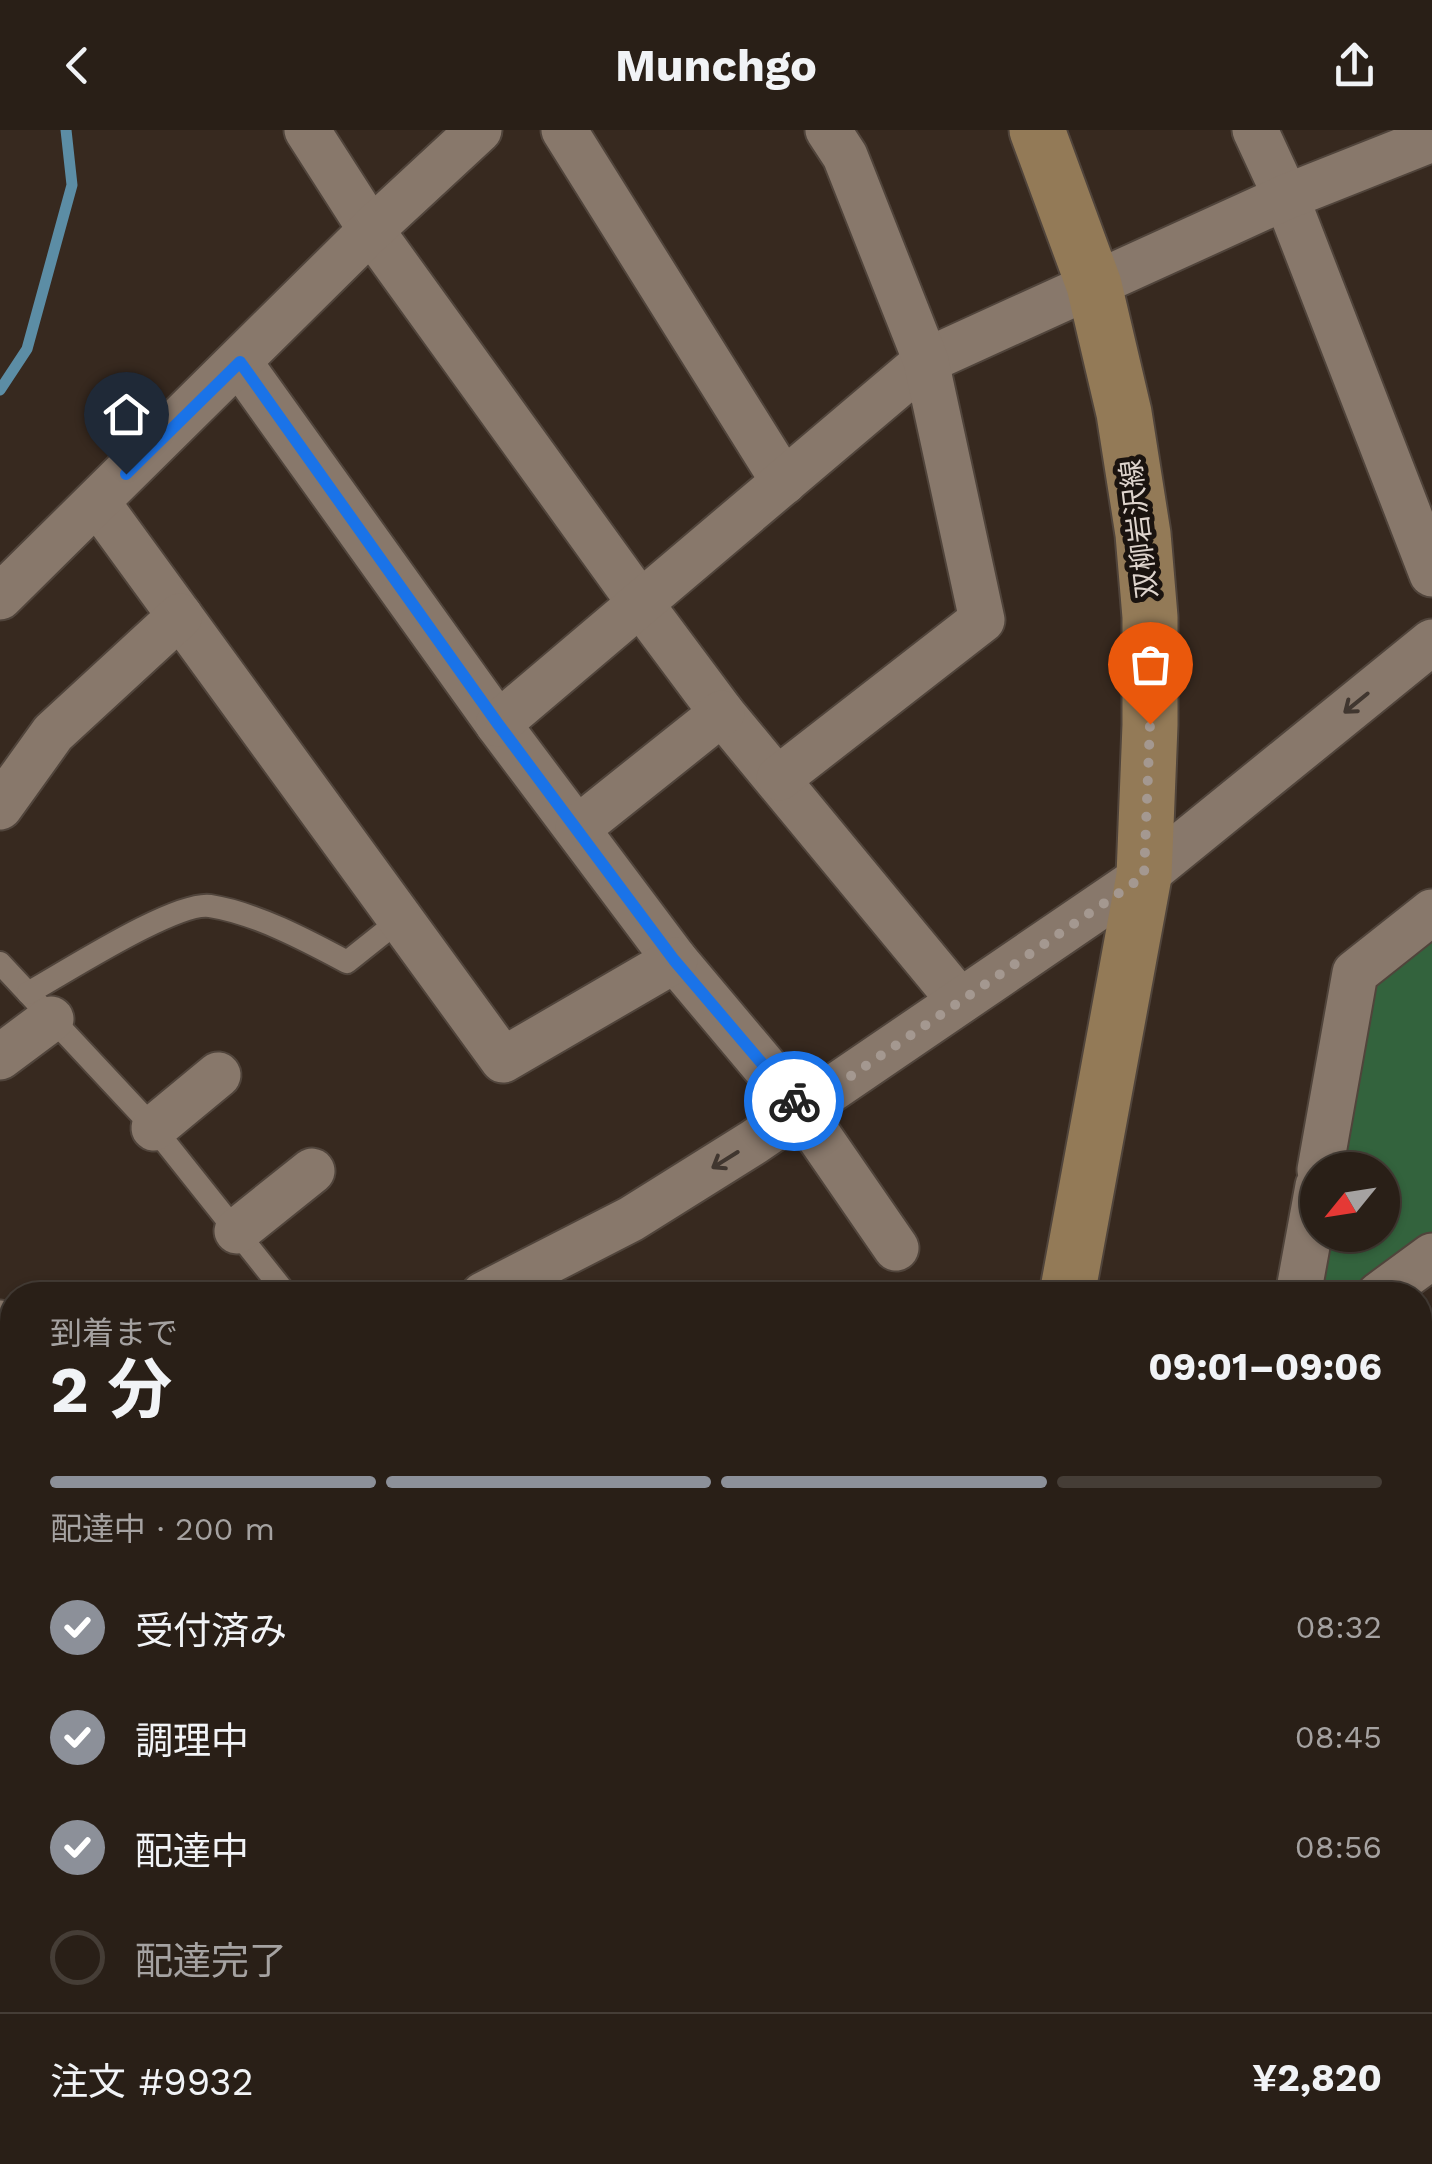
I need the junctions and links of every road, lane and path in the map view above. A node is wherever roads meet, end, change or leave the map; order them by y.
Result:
1 (307, 130) edge
2 (479, 130) edge
3 (564, 130) edge
4 (828, 130) edge
5 (1037, 130) edge
6 (1255, 130) edge
7 (1432, 139) edge
8 (1286, 197) junction
9 (372, 230) junction
10 (1094, 285) junction
11 (926, 361) junction
12 (240, 362) junction
13 (784, 482) junction
14 (97, 502) junction
15 (1432, 574) edge
16 (0, 598) edge
17 (640, 603) junction
18 (180, 616) junction
19 (1432, 642) edge
20 (722, 713) junction
21 (498, 724) junction
22 (779, 778) junction
23 (0, 806) edge
24 (578, 828) junction
25 (1144, 876) junction
26 (1432, 912) edge
27 (401, 919) junction
28 (674, 960) junction
29 (0, 964) edge
30 (960, 1001) junction
31 (40, 1006) junction
32 (0, 1057) edge
33 (218, 1076) dead end
34 (801, 1110) junction
35 (154, 1128) junction
36 (1323, 1152) edge
37 (312, 1172) dead end
38 (237, 1231) junction
39 (896, 1248) dead end
40 (1306, 1252) edge
41 (1432, 1256) edge
42 (278, 1282) edge
43 (509, 1282) edge
44 (1070, 1282) edge
45 (1300, 1282) edge
46 (1397, 1282) edge

1 - 9 street
2 - 9 street
3 - 13 street
4 - 11 street
5 - 10 street, 双柳岩沢線
6 - 8 street
7 - 8 street
8 - 10 street
8 - 15 street
9 - 12 street
9 - 17 street
10 - 11 street
10 - 25 street, 双柳岩沢線
11 - 13 street
11 - 22 street
12 - 14 street
12 - 21 street
13 - 17 street
14 - 16 street
14 - 18 street
17 - 20 street
17 - 21 street
18 - 23 street
18 - 27 street
19 -> 25 street
20 - 22 street
20 - 24 street
21 - 24 street
22 - 30 street
24 - 28 street
25 - 30 street
25 - 44 street, 双柳岩沢線
26 - 36 street
27 - 28 street
27 - 31 lane
28 - 34 street
29 - 31 lane
30 - 34 street
31 - 32 street
31 - 35 lane
33 - 35 street
34 - 39 street
34 -> 43 street
35 - 38 lane
37 - 38 street
38 - 42 lane
40 - 45 street
41 - 46 street

